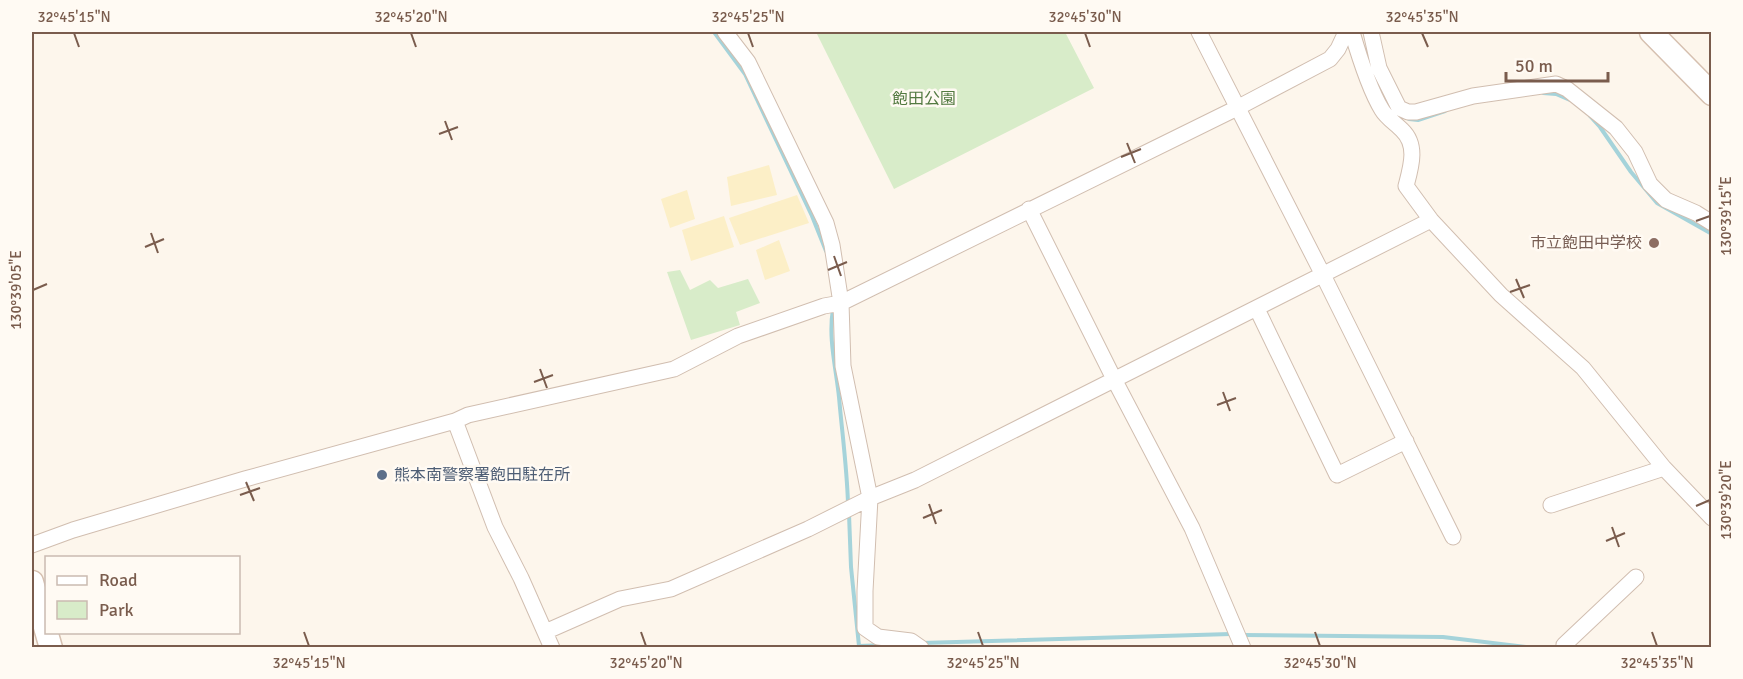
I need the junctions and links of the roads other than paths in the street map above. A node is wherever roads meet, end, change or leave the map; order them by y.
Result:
1 (725, 32) edge
2 (1199, 32) edge
3 (1346, 32) edge
4 (1353, 32) edge
5 (1371, 32) edge
6 (1651, 32) edge
7 (1712, 94) edge
8 (1238, 108) junction
9 (1029, 209) junction
10 (1431, 220) junction
11 (1712, 223) edge
12 (1323, 275) junction
13 (841, 303) junction
14 (1257, 309) junction
15 (1115, 381) junction
16 (455, 421) junction
17 (1406, 441) junction
18 (1665, 468) junction
19 (870, 498) junction
20 (1551, 505) dead end
21 (1712, 518) edge
22 (1453, 537) dead end
23 (32, 545) edge
24 (1636, 577) dead end
25 (32, 582) edge
26 (45, 627) edge
27 (546, 632) junction
28 (552, 648) edge
29 (921, 648) edge
30 (1243, 648) edge
31 (1565, 648) edge

1 - 13 street
2 - 8 street
3 - 8 street
4 - 10 street
5 - 11 street
6 - 7 main road
8 - 9 street
8 - 12 street
9 - 13 street
9 - 15 street
10 - 12 street
10 - 18 street
12 - 14 street
12 - 17 street
13 - 16 street
13 - 19 street
14 - 15 street
14 - 17 street
15 - 19 street
15 - 30 street
16 - 23 street
16 - 27 street
17 - 22 street
18 - 20 street
18 - 21 street
19 - 27 street
19 - 29 street
24 - 31 street
25 - 26 main road
27 - 28 street

